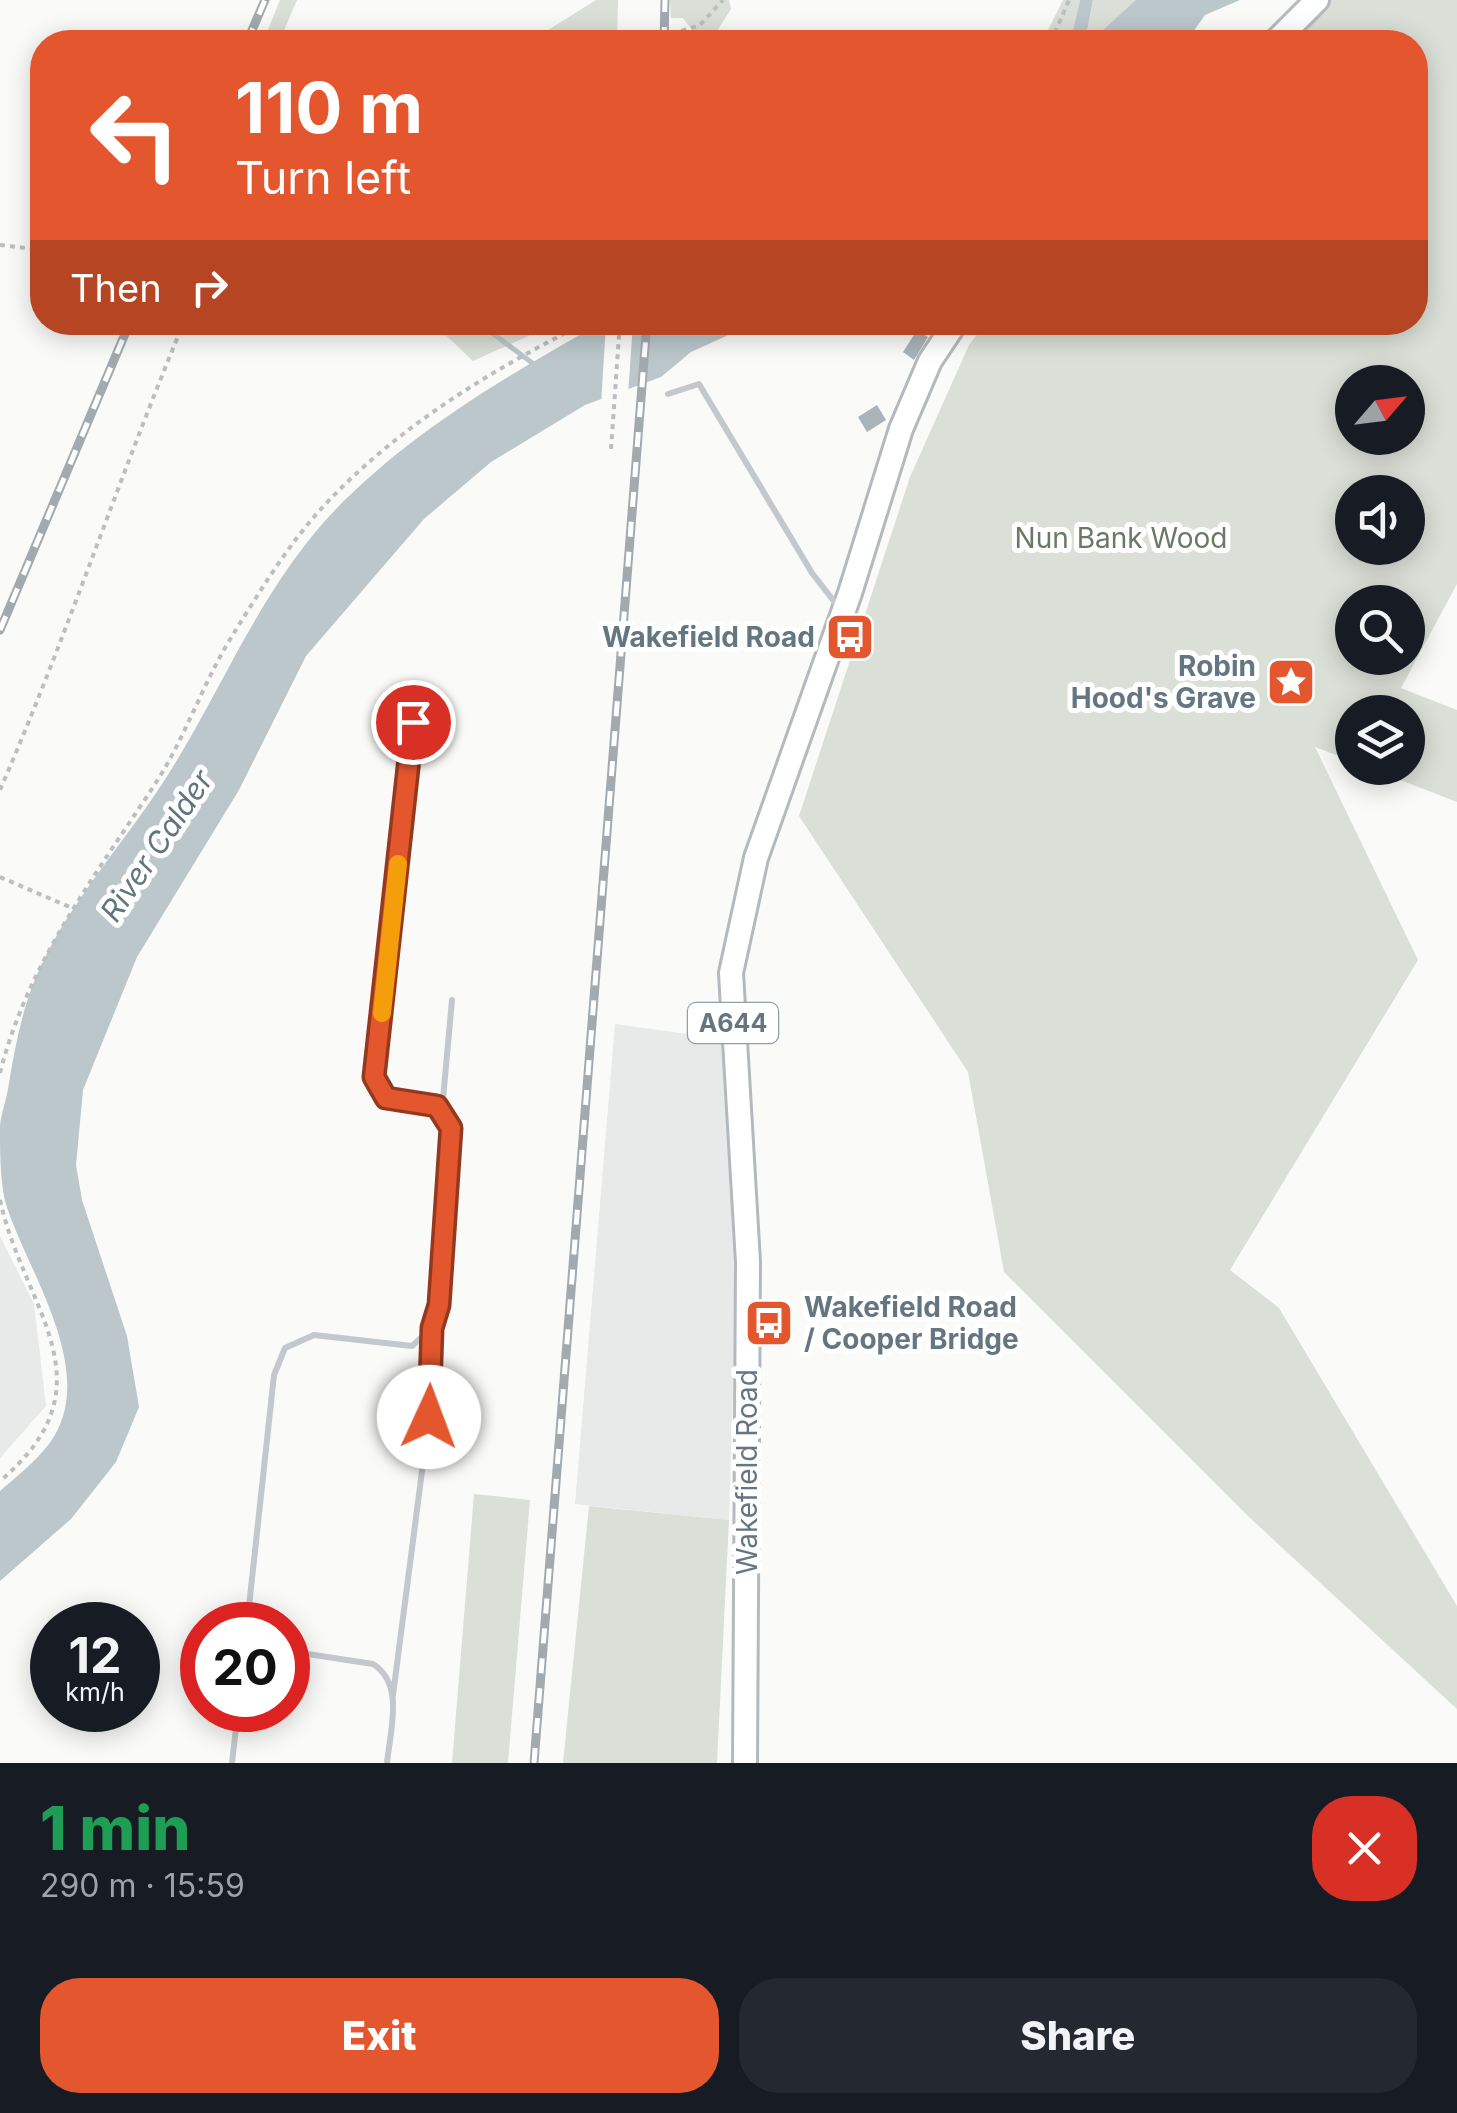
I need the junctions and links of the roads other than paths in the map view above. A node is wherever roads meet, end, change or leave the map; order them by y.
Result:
1 (1316, 0) edge
2 (1287, 30) edge
3 (947, 335) edge
4 (668, 394) dead end
5 (844, 614) junction
6 (413, 722) dead end
7 (452, 1000) dead end
8 (442, 1111) junction
9 (432, 1328) junction
10 (249, 1602) edge
11 (310, 1654) edge
12 (393, 1694) junction
13 (236, 1732) edge
14 (232, 1763) edge
15 (387, 1763) edge
16 (744, 1763) edge

1 - 2 highway
3 - 5 highway, Wakefield Road / A644
4 - 5 lane
5 - 16 highway, Wakefield Road / A644
6 - 8 lane
7 - 8 lane
8 - 9 lane
9 - 10 lane
9 - 12 lane
11 - 12 lane
12 - 15 lane
13 - 14 lane

